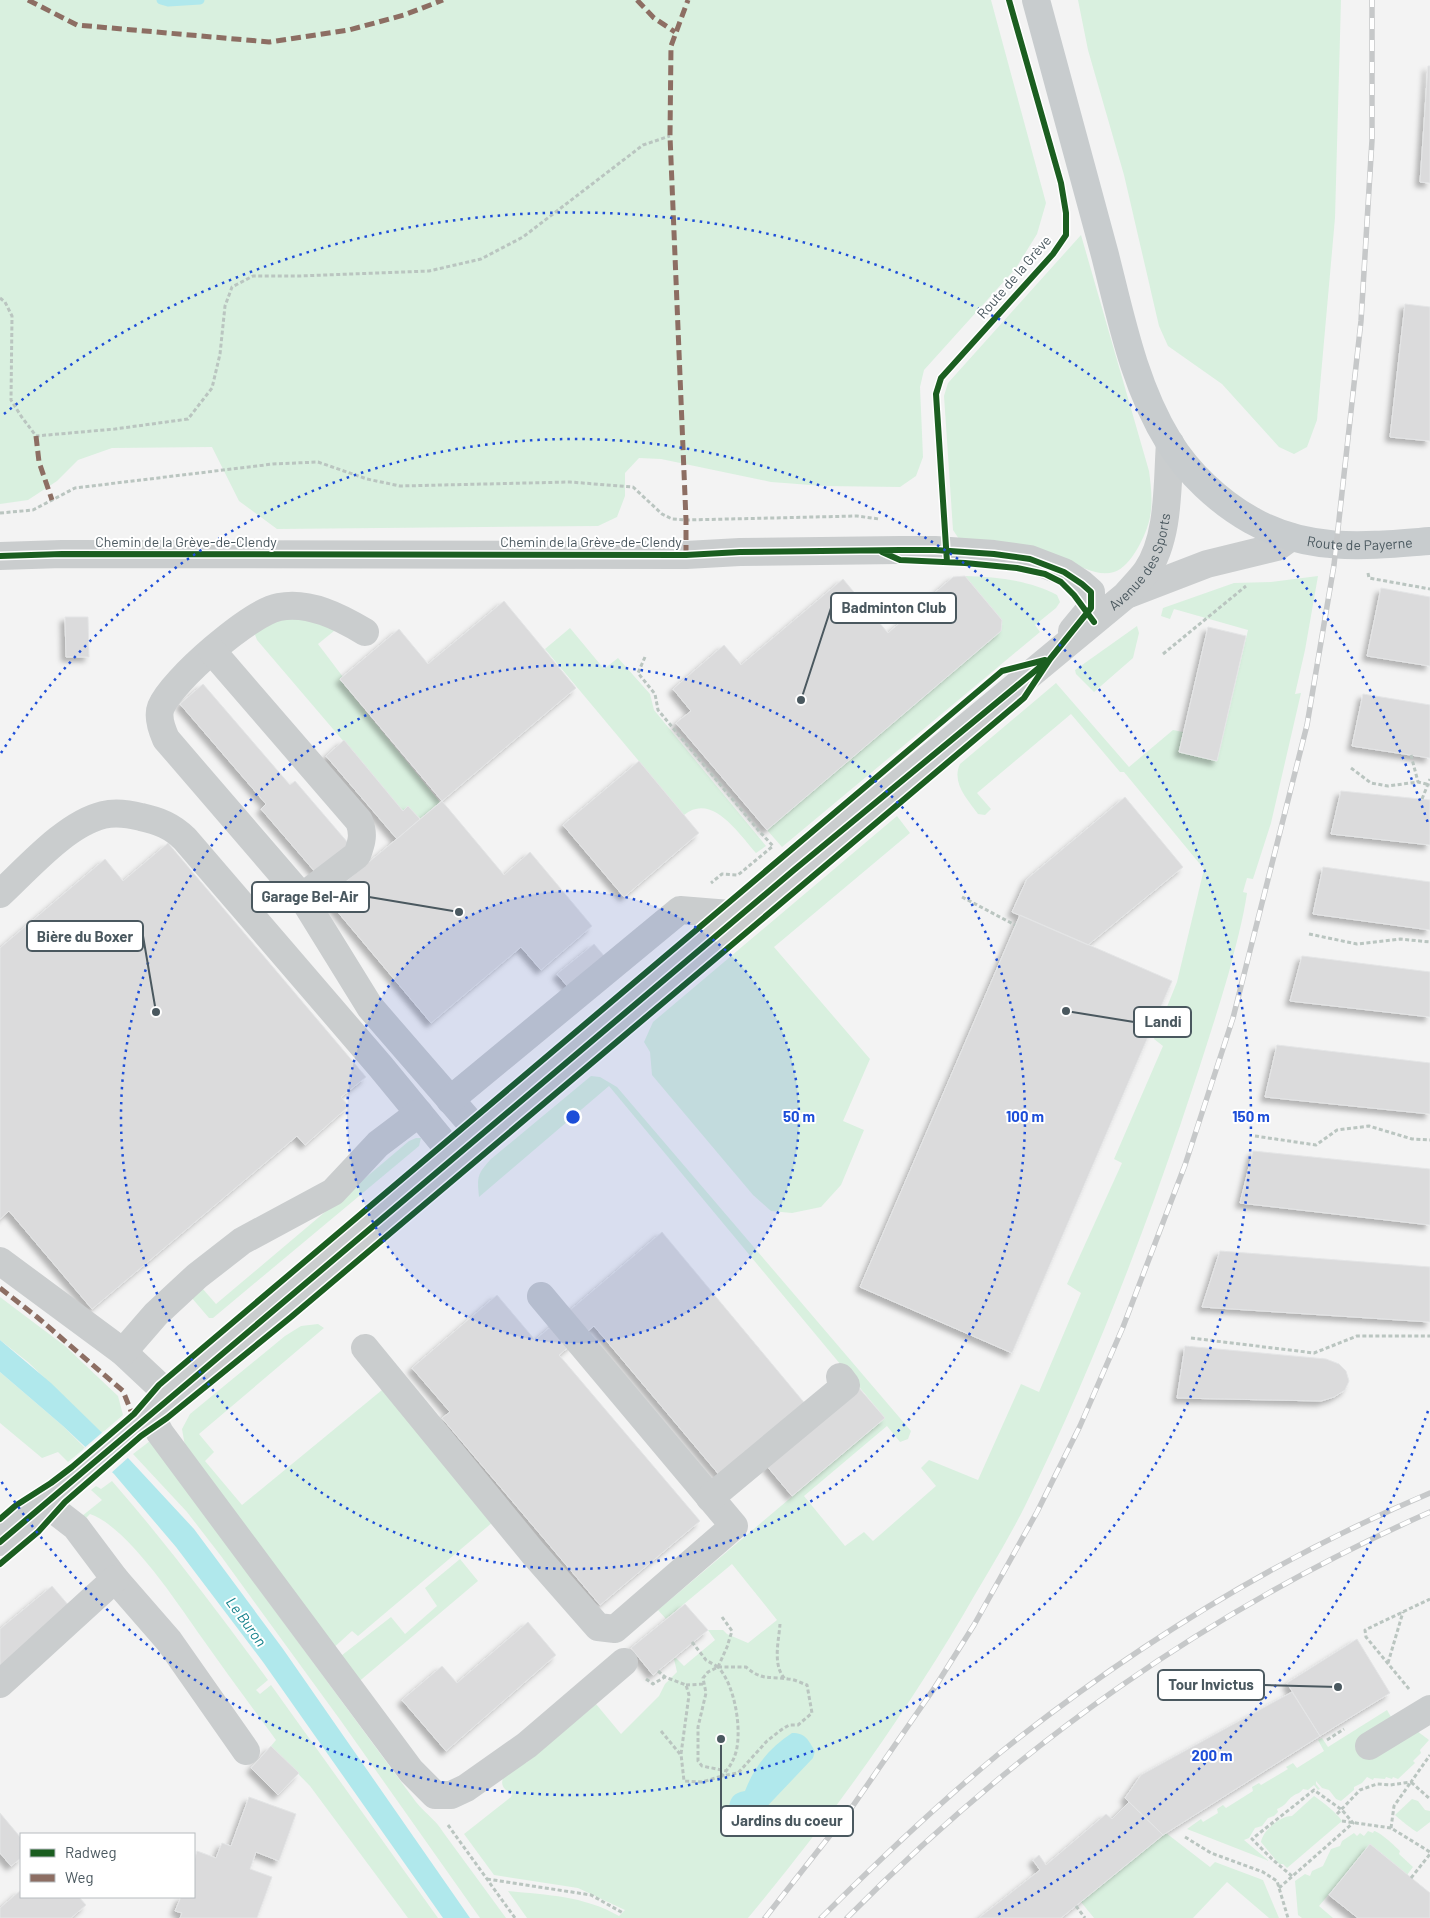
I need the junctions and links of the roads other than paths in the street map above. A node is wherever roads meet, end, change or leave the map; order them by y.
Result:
1 (1036, 0) edge
2 (1170, 443) junction
3 (1291, 537) junction
4 (1430, 542) edge
5 (0, 556) edge
6 (1151, 562) junction
7 (1082, 584) junction
8 (1126, 596) junction
9 (365, 632) dead end
10 (212, 651) junction
11 (1050, 658) junction
12 (0, 894) edge
13 (302, 897) junction
14 (742, 915) junction
15 (450, 1100) junction
16 (419, 1113) junction
17 (481, 1135) junction
18 (454, 1157) junction
19 (0, 1261) edge
20 (542, 1296) dead end
21 (365, 1348) dead end
22 (123, 1352) junction
23 (840, 1377) dead end
24 (171, 1397) junction
25 (143, 1422) junction
26 (710, 1498) junction
27 (45, 1503) junction
28 (0, 1542) edge
29 (115, 1579) junction
30 (624, 1662) dead end
31 (0, 1684) edge
32 (1422, 1701) edge
33 (1369, 1746) dead end
34 (246, 1750) dead end

1 - 2 main road
2 - 3 main road
2 - 6 street, Avenue des Sports
3 - 4 main road, Route de Payerne
3 - 8 street
5 - 7 street, Chemin de la Grève-de-Clendy
6 - 7 street, Chemin de la Grève-de-Clendy
6 - 8 street, Avenue des Sports
7 - 11 street
8 - 11 street, Avenue des Sports
9 - 10 street
10 - 13 street
10 - 13 street
11 - 14 street, Avenue des Sports
12 - 16 street
13 - 15 street
14 - 15 street
14 - 17 street, Avenue des Sports
15 - 17 street
16 - 18 street
16 - 22 street
17 - 18 street, Avenue des Sports
18 - 24 street, Avenue des Sports
19 - 22 street
20 - 26 street
21 - 26 street
22 - 24 street
23 - 26 street
24 - 25 street, Avenue des Sports
25 - 27 street, Avenue des Sports
25 - 30 street
27 - 28 street, Avenue des Sports
27 - 29 street
29 - 31 street
29 - 34 street
32 - 33 street

